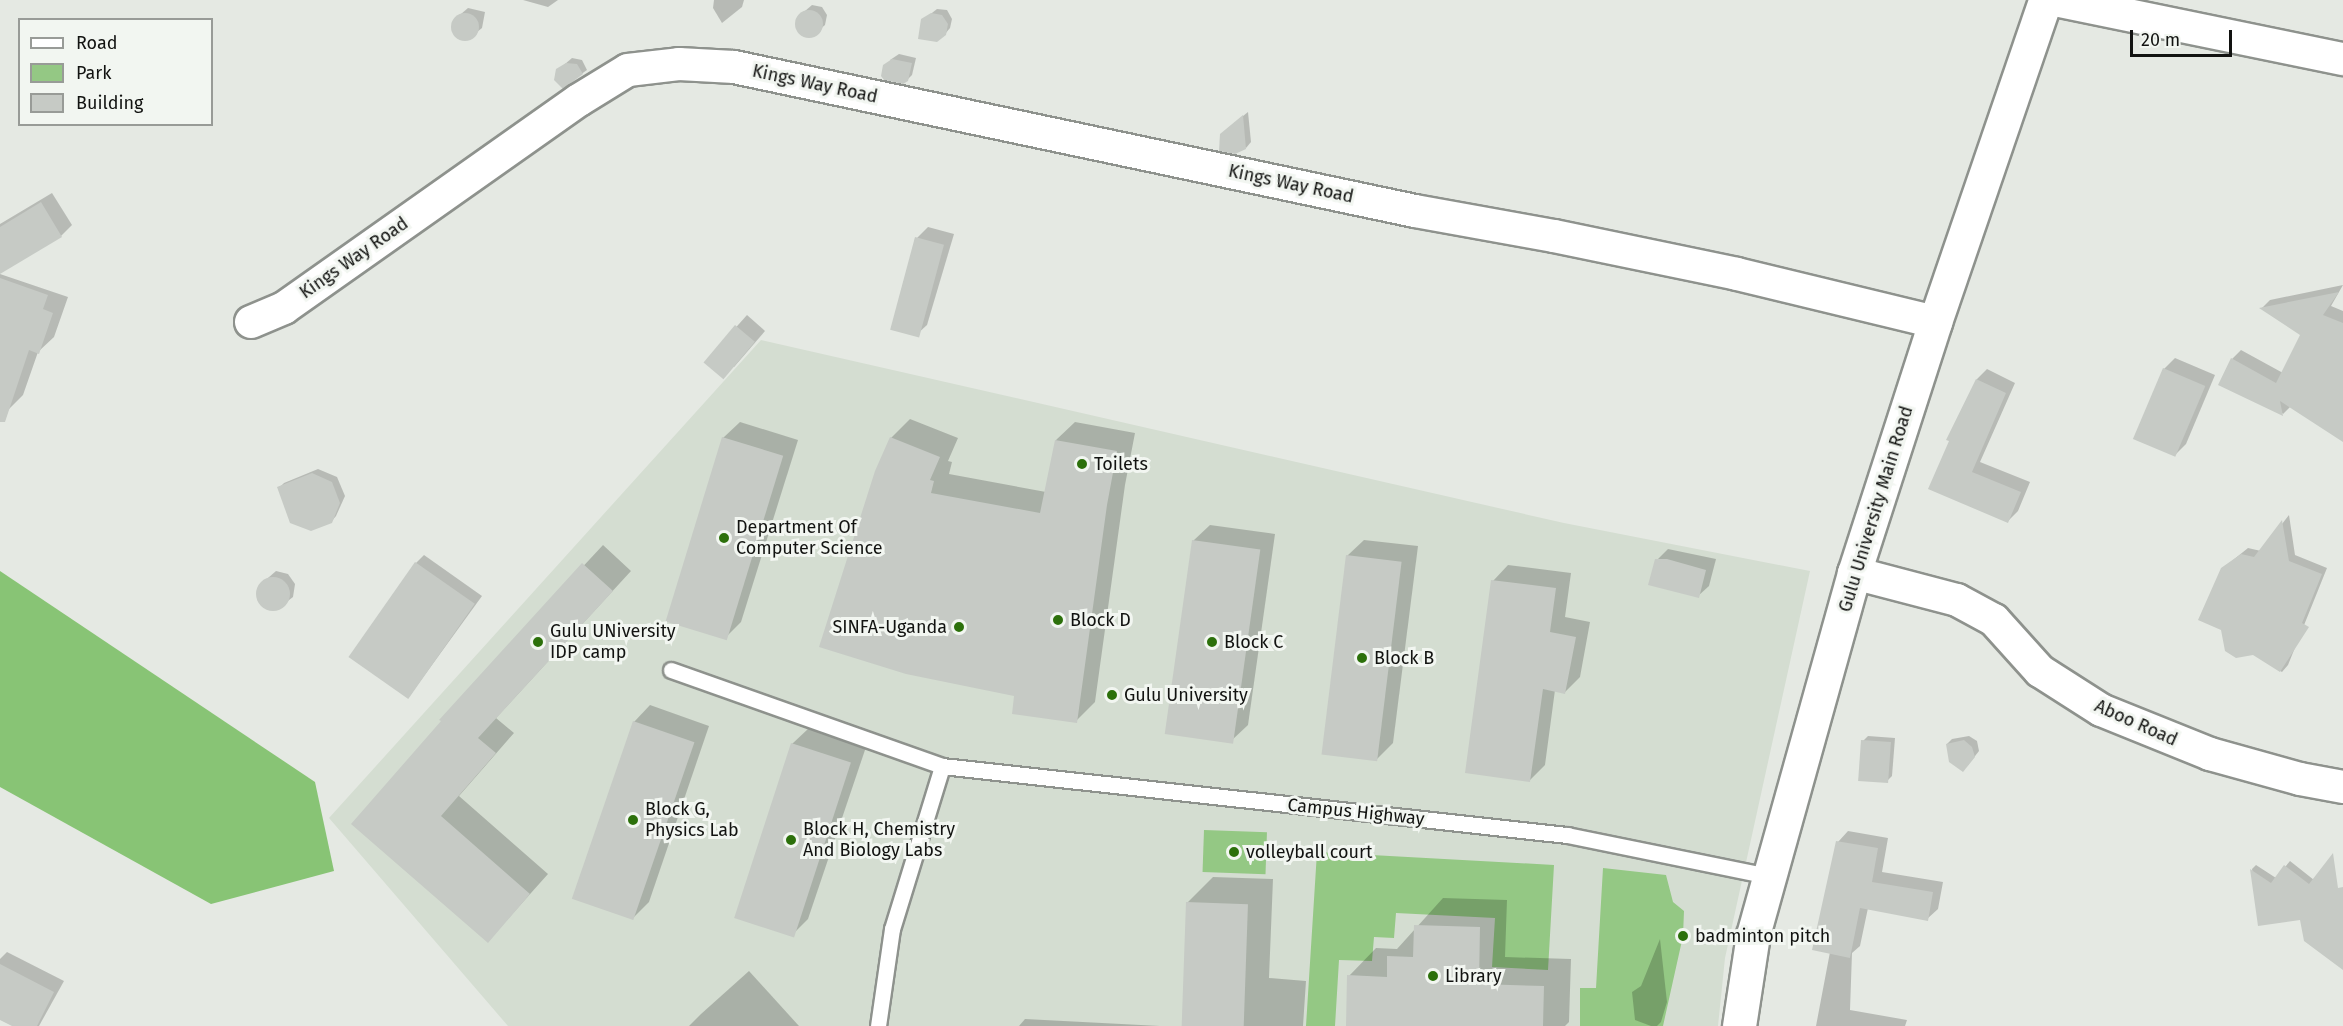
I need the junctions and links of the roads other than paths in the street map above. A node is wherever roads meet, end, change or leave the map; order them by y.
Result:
1 (2045, 0) edge
2 (2055, 0) edge
3 (2343, 59) edge
4 (250, 322) dead end
5 (1935, 322) junction
6 (1854, 573) junction
7 (671, 670) dead end
8 (942, 766) junction
9 (2343, 786) edge
10 (1768, 876) junction
11 (878, 1026) edge
12 (1739, 1026) edge

1 - 5 street, Gulu University Main Road
2 - 3 street
4 - 5 street, Kings Way Road
5 - 6 street, Gulu University Main Road
6 - 9 street, Aboo Road
6 - 10 street, Gulu University Main Road
7 - 8 lane, Campus Highway
8 - 10 lane, Campus Highway
8 - 11 lane
10 - 12 street, Gulu University Main Road

